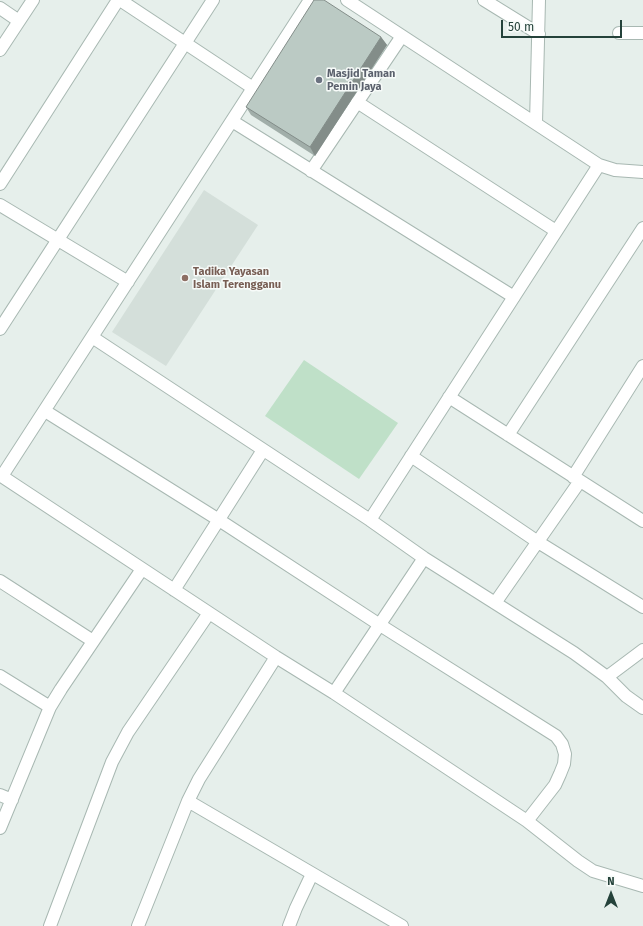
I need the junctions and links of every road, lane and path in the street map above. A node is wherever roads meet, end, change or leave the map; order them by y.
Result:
1 (33, 0) edge
2 (119, 0) edge
3 (213, 0) edge
4 (310, 0) edge
5 (347, 0) edge
6 (484, 0) edge
7 (539, 0) edge
8 (0, 8) edge
9 (19, 21) junction
10 (619, 33) dead end
11 (643, 33) edge
12 (538, 34) junction
13 (402, 36) junction
14 (185, 43) junction
15 (0, 50) edge
16 (253, 88) junction
17 (357, 102) junction
18 (232, 121) junction
19 (536, 123) junction
20 (599, 164) junction
21 (311, 171) junction
22 (643, 172) edge
23 (0, 184) edge
24 (0, 205) edge
25 (643, 228) edge
26 (556, 231) junction
27 (58, 240) junction
28 (128, 282) junction
29 (514, 297) junction
30 (0, 329) edge
31 (92, 338) junction
32 (643, 366) edge
33 (449, 397) junction
34 (45, 411) junction
35 (508, 435) junction
36 (263, 450) junction
37 (411, 456) junction
38 (1, 476) edge
39 (577, 479) junction
40 (219, 520) junction
41 (370, 520) junction
42 (643, 521) edge
43 (538, 542) junction
44 (424, 558) junction
45 (142, 569) junction
46 (0, 581) edge
47 (174, 590) junction
48 (495, 603) junction
49 (643, 607) edge
50 (209, 613) junction
51 (380, 625) junction
52 (93, 641) junction
53 (643, 650) edge
54 (276, 657) junction
55 (0, 676) edge
56 (607, 677) junction
57 (334, 693) junction
58 (50, 707) junction
59 (643, 708) edge
60 (0, 795) edge
61 (12, 800) junction
62 (188, 801) junction
63 (527, 821) junction
64 (0, 828) edge
65 (312, 874) junction
66 (643, 886) edge
67 (50, 926) edge
68 (138, 926) edge
69 (289, 926) edge
70 (402, 926) edge

1 - 9 street
2 - 14 street
2 - 23 street
3 - 14 street
4 - 16 street
5 - 13 street
6 - 12 street
7 - 12 street
8 - 9 street
9 - 15 street
10 - 11 street
12 - 19 street
13 - 17 street
13 - 19 street
14 - 16 street
14 - 27 street
16 - 18 street
17 - 21 street
17 - 26 street
18 - 21 street
18 - 28 street
19 - 20 street
20 - 22 street
20 - 26 street
21 - 29 street
24 - 27 street
25 - 35 street
26 - 29 street
27 - 28 street
27 - 30 street
28 - 31 street
29 - 33 street
31 - 34 street
31 - 36 street
32 - 39 street
33 - 35 street
33 - 37 street
34 - 38 street
34 - 40 street
35 - 39 street
36 - 40 street
36 - 41 street
37 - 41 street
37 - 43 street
38 - 45 street
39 - 42 street
39 - 43 street
40 - 47 street
40 - 51 street
41 - 44 street
43 - 48 street
43 - 49 street
44 - 48 street
44 - 51 street
45 - 47 street
45 - 52 street
46 - 52 street
47 - 50 street
48 - 56 street
50 - 54 street
50 - 67 street
51 - 57 street
51 - 63 street
52 - 58 street
53 - 56 street
54 - 57 street
54 - 62 street
55 - 58 street
56 - 59 street
57 - 63 street
58 - 61 street
60 - 61 street
61 - 64 street
62 - 65 street
62 - 68 street
63 - 66 street
65 - 69 street
65 - 70 street

